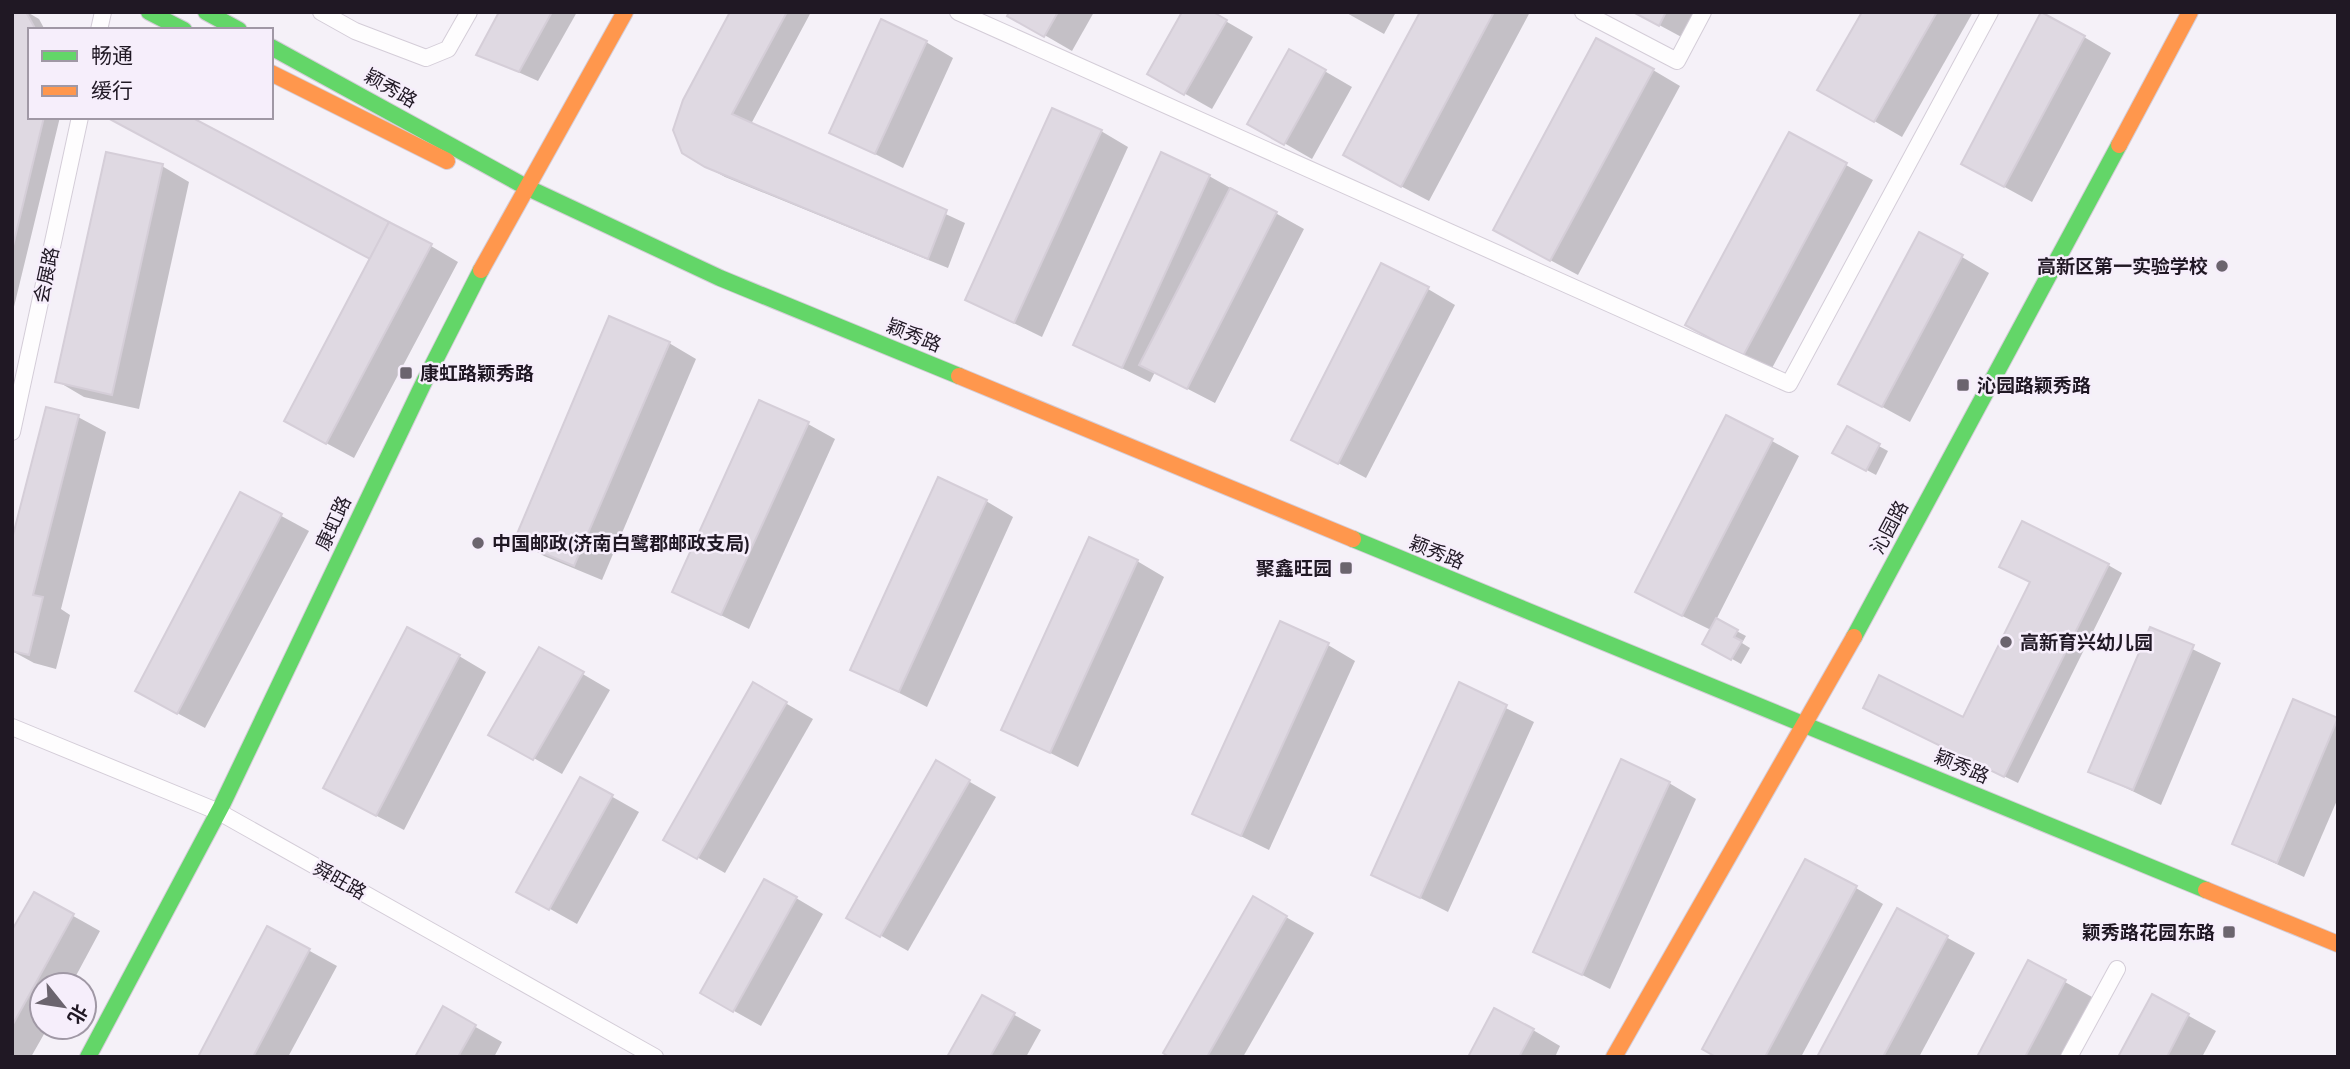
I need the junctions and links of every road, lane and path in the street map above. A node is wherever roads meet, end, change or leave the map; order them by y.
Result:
1 (149, 12) edge
2 (206, 12) edge
3 (321, 12) edge
4 (469, 12) edge
5 (625, 12) edge
6 (958, 12) edge
7 (1583, 12) edge
8 (1703, 12) edge
9 (1990, 12) edge
10 (2190, 12) edge
11 (180, 28) edge
12 (235, 28) edge
13 (273, 48) edge
14 (273, 75) edge
15 (80, 119) edge
16 (526, 187) junction
17 (12, 432) edge
18 (1806, 724) junction
19 (12, 727) edge
20 (219, 812) junction
21 (2338, 944) edge
22 (2117, 969) dead end
23 (88, 1057) edge
24 (655, 1057) edge
25 (1614, 1057) edge
26 (2069, 1057) edge

1 - 11 main road
2 - 12 main road
3 - 4 street
5 - 16 main road, 康虹路
6 - 9 street
7 - 8 street
10 - 18 main road, 沁园路
13 - 16 main road, 颖秀路
14 - 16 main road, 颖秀路
15 - 17 street, 会展路
16 - 18 main road, 颖秀路
16 - 20 main road, 康虹路
18 - 21 main road, 颖秀路
18 - 25 main road, 沁园路
19 - 20 street, 舜旺路
20 - 23 main road, 康虹路
20 - 24 street, 舜旺路
22 - 26 street

